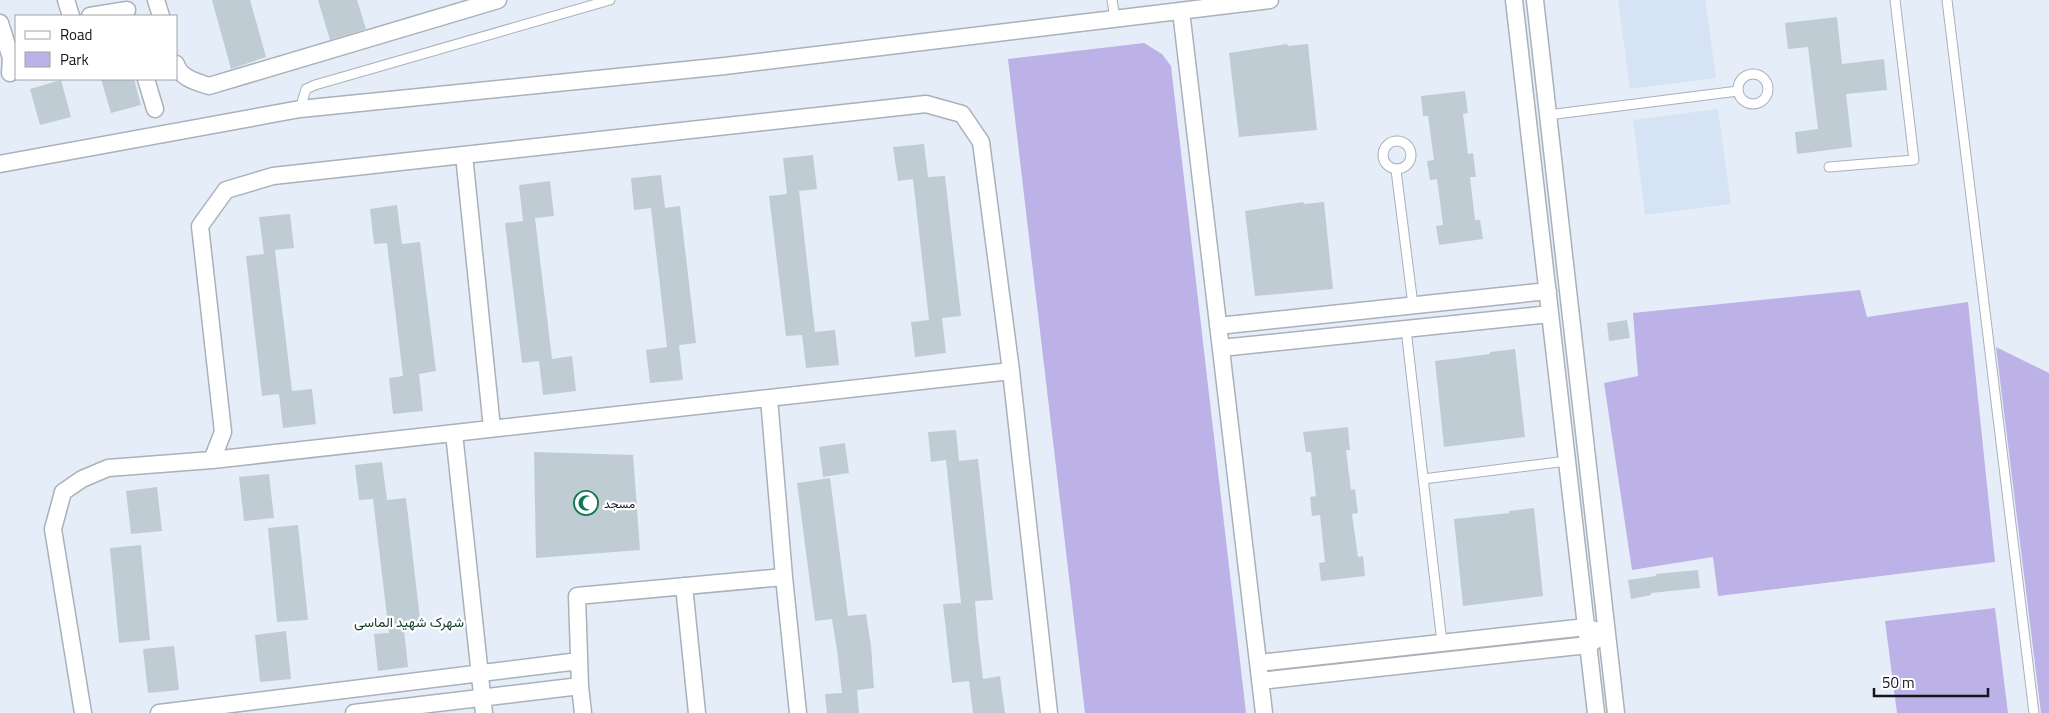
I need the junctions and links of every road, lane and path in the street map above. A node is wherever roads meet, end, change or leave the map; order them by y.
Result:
1 (66, 0) edge
2 (156, 0) edge
3 (498, 0) edge
4 (610, 0) edge
5 (1112, 0) edge
6 (1270, 0) edge
7 (1514, 0) edge
8 (1535, 0) edge
9 (1895, 0) edge
10 (1947, 0) edge
11 (127, 9) edge
12 (1181, 11) junction
13 (71, 15) edge
14 (95, 15) edge
15 (161, 15) edge
16 (1115, 18) junction
17 (0, 23) edge
18 (178, 70) edge
19 (9, 74) edge
20 (146, 80) edge
21 (1738, 91) dead end
22 (155, 108) dead end
23 (300, 110) junction
24 (1548, 115) junction
25 (464, 154) junction
26 (0, 164) edge
27 (1829, 167) dead end
28 (1396, 170) dead end
29 (1548, 291) junction
30 (1413, 305) junction
31 (1550, 314) junction
32 (1218, 326) junction
33 (1406, 329) junction
34 (1221, 348) junction
35 (1011, 371) junction
36 (769, 398) junction
37 (492, 428) junction
38 (454, 433) junction
39 (212, 460) junction
40 (1567, 460) junction
41 (1423, 479) junction
42 (784, 577) junction
43 (684, 586) junction
44 (1586, 627) junction
45 (1607, 633) junction
46 (1442, 642) junction
47 (1588, 644) junction
48 (579, 661) junction
49 (1258, 663) junction
50 (480, 673) junction
51 (1260, 681) junction
52 (580, 686) junction
53 (483, 705) edge
54 (83, 713) edge
55 (159, 713) edge
56 (354, 713) edge
57 (583, 713) edge
58 (697, 713) edge
59 (798, 713) edge
60 (1049, 713) edge
61 (1264, 713) edge
62 (1596, 713) edge
63 (1616, 713) edge
64 (2034, 713) edge

1 - 13 street
2 - 15 street
3 - 18 street
4 - 23 lane
5 - 16 lane
6 - 12 street
7 - 29 street
8 - 24 street
9 - 27 lane
10 - 64 lane
11 - 14 street
12 - 16 street
12 - 32 street
16 - 23 street
17 - 19 street
20 - 22 street
21 - 24 lane
23 - 26 street
24 - 45 street
25 - 35 street
25 - 37 street
25 - 39 street
28 - 30 lane
29 - 30 street
29 - 31 street
30 - 32 street
31 - 33 street
31 - 40 street
32 - 34 street
33 - 34 street
33 - 41 lane
34 - 49 street
35 - 36 street
35 - 60 street
36 - 37 street
36 - 42 street
37 - 38 street
38 - 39 street
38 - 50 street
39 - 54 street
40 - 41 lane
40 - 44 street
41 - 46 lane
42 - 43 street
42 - 59 street
43 - 48 street
43 - 58 street
44 - 45 street
44 - 46 street
44 - 47 street
45 - 47 street
45 - 63 street
46 - 49 street
47 - 51 street
47 - 62 street
48 - 50 street
48 - 52 street
49 - 51 street
50 - 53 street
50 - 55 street
51 - 61 street
52 - 53 street
52 - 57 street
53 - 56 street

